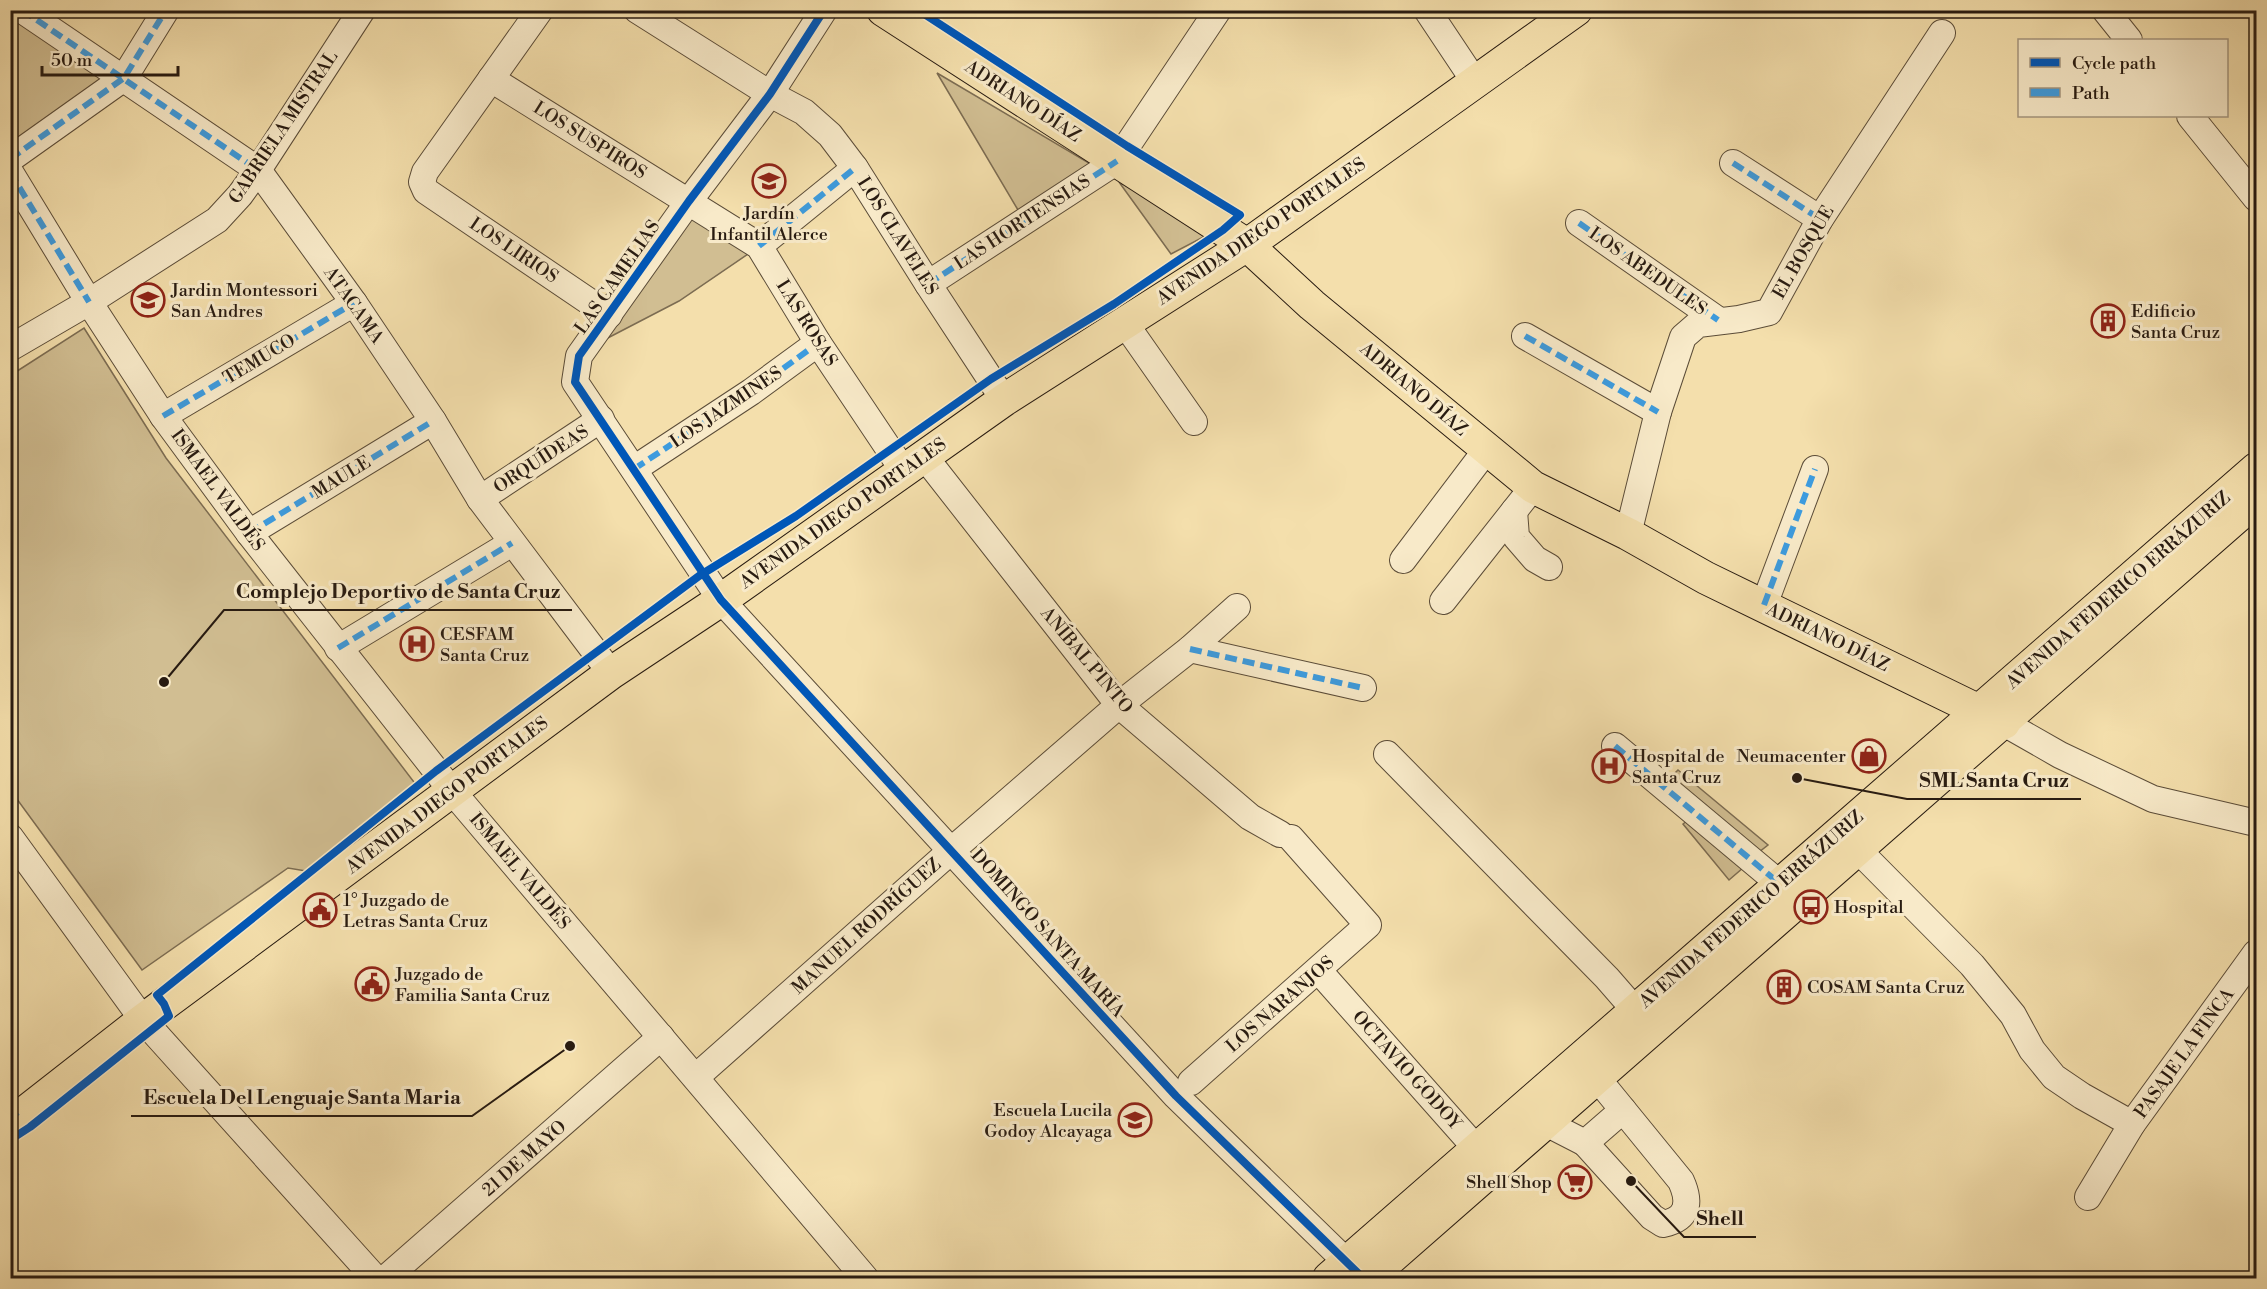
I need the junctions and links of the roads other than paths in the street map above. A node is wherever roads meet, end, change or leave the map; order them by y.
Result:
1 (22, 10) edge
2 (166, 10) edge
3 (362, 10) edge
4 (540, 10) edge
5 (637, 10) edge
6 (824, 10) edge
7 (883, 10) edge
8 (1218, 10) edge
9 (1427, 10) edge
10 (1576, 10) edge
11 (2105, 10) edge
12 (1942, 33) dead end
13 (2128, 39) edge
14 (124, 78) junction
15 (491, 79) junction
16 (1475, 81) junction
17 (770, 94) junction
18 (2191, 117) edge
19 (10, 159) edge
20 (1117, 161) junction
21 (1733, 163) dead end
22 (855, 168) junction
23 (258, 170) junction
24 (10, 172) edge
25 (2256, 198) edge
26 (689, 201) junction
27 (1820, 219) junction
28 (1579, 223) dead end
29 (1247, 245) junction
30 (759, 246) junction
31 (928, 284) junction
32 (89, 302) junction
33 (354, 303) junction
34 (609, 315) junction
35 (1718, 320) junction
36 (1124, 322) junction
37 (1525, 336) dead end
38 (818, 343) junction
39 (10, 348) edge
40 (1004, 400) junction
41 (1658, 412) junction
42 (163, 416) junction
43 (601, 419) junction
44 (433, 421) junction
45 (1194, 423) dead end
46 (1487, 449) junction
47 (913, 463) junction
48 (634, 469) junction
49 (1815, 469) dead end
50 (2256, 469) edge
51 (1533, 487) junction
52 (480, 499) junction
53 (2256, 500) edge
54 (1514, 511) junction
55 (249, 532) junction
56 (1628, 534) junction
57 (512, 543) junction
58 (1403, 560) dead end
59 (1548, 567) dead end
60 (721, 600) junction
61 (1443, 601) dead end
62 (1764, 605) junction
63 (1237, 607) dead end
64 (338, 648) junction
65 (1190, 649) junction
66 (611, 673) junction
67 (1363, 688) dead end
68 (1119, 705) junction
69 (1991, 716) junction
70 (1615, 746) dead end
71 (1387, 754) dead end
72 (452, 791) junction
73 (2256, 823) edge
74 (10, 837) edge
75 (952, 850) junction
76 (1858, 850) junction
77 (1780, 884) junction
78 (1368, 925) joint
79 (2256, 953) edge
80 (1318, 971) junction
81 (143, 1020) junction
82 (1644, 1020) junction
83 (661, 1037) junction
84 (696, 1077) junction
85 (1597, 1078) junction
86 (1191, 1082) dead end
87 (1623, 1110) junction
88 (13, 1117) edge
89 (1546, 1123) junction
90 (2132, 1124) junction
91 (1585, 1143) junction
92 (1486, 1159) junction
93 (2088, 1197) dead end
94 (1352, 1275) edge
95 (862, 1277) edge
96 (375, 1278) edge
97 (386, 1278) edge

1 - 14 street, ATACAMA
2 - 14 street
3 - 23 street, GABRIELA MISTRAL
4 - 15 street
5 - 17 street, LOS CLAVELES
6 - 17 street, LAS CAMELIAS
7 - 20 main road, ADRIANO DÍAZ
8 - 20 street
9 - 16 street
10 - 16 main road, AVENIDA DIEGO PORTALES
11 - 13 street
12 - 27 street, EL BOSQUE
14 - 19 street
14 - 23 street, ATACAMA
15 - 26 street, LOS SUSPIROS
15 - 34 street, LOS LIRIOS
16 - 29 main road, AVENIDA DIEGO PORTALES
17 - 22 street, LOS CLAVELES
17 - 26 street, LAS CAMELIAS
18 - 25 street
20 - 29 main road, ADRIANO DÍAZ
20 - 31 street, LAS HORTENSIAS
21 - 27 street
22 - 30 street
22 - 31 street, LOS CLAVELES
23 - 32 street, GABRIELA MISTRAL
23 - 33 street, ATACAMA
24 - 32 street, ISMAEL VALDÉS
26 - 30 street, LAS ROSAS
26 - 34 street, LAS CAMELIAS
27 - 35 street, EL BOSQUE
28 - 35 street, LOS ABEDULES
29 - 36 main road, AVENIDA DIEGO PORTALES
29 - 46 main road, ADRIANO DÍAZ
30 - 38 street, LAS ROSAS
31 - 40 street, LOS CLAVELES
32 - 39 street, GABRIELA MISTRAL
32 - 42 street, ISMAEL VALDÉS
33 - 42 street, TEMUCO
33 - 44 street, ATACAMA
34 - 43 street, LAS CAMELIAS
35 - 41 street, EL BOSQUE
36 - 40 main road, AVENIDA DIEGO PORTALES
36 - 45 street
37 - 41 street
38 - 47 street, LAS ROSAS
38 - 48 street, LOS JAZMINES
40 - 47 main road, AVENIDA DIEGO PORTALES
41 - 56 street, EL BOSQUE
42 - 55 street, ISMAEL VALDÉS
43 - 48 street, LAS CAMELIAS
43 - 52 street, ORQUÍDEAS
44 - 52 street, ATACAMA
44 - 55 street, MAULE
46 - 51 main road, ADRIANO DÍAZ
46 - 58 street
47 - 60 main road, AVENIDA DIEGO PORTALES
47 - 68 street, ANÍBAL PINTO
48 - 60 street, LAS CAMELIAS
49 - 62 street
50 - 69 main road, AVENIDA FEDERICO ERRÁZURIZ
51 - 54 street
51 - 56 main road, ADRIANO DÍAZ
52 - 57 street, ATACAMA
53 - 69 main road, AVENIDA FEDERICO ERRÁZURIZ
54 - 59 street
54 - 61 street
55 - 64 street, ISMAEL VALDÉS
56 - 62 main road, ADRIANO DÍAZ
57 - 64 street
57 - 66 street, ATACAMA
60 - 66 main road, AVENIDA DIEGO PORTALES
60 - 75 street, DOMINGO SANTA MARÍA
62 - 69 main road, ADRIANO DÍAZ
63 - 65 street, MANUEL RODRÍGUEZ
64 - 72 street, ISMAEL VALDÉS
65 - 67 street
65 - 68 street, MANUEL RODRÍGUEZ
66 - 72 main road, AVENIDA DIEGO PORTALES
68 - 75 street, MANUEL RODRÍGUEZ
68 - 78 street, ANÍBAL PINTO
69 - 73 street
69 - 76 main road, AVENIDA FEDERICO ERRÁZURIZ
69 - 77 main road, AVENIDA FEDERICO ERRÁZURIZ
70 - 77 street
71 - 82 street
72 - 81 main road, AVENIDA DIEGO PORTALES
72 - 83 street, ISMAEL VALDÉS
74 - 81 street
75 - 84 street, MANUEL RODRÍGUEZ
75 - 94 street, DOMINGO SANTA MARÍA
76 - 82 main road, AVENIDA FEDERICO ERRÁZURIZ
76 - 90 street
77 - 82 main road, AVENIDA FEDERICO ERRÁZURIZ
78 - 80 street, LOS NARANJOS
79 - 90 street, PASAJE LA FINCA
80 - 86 street, LOS NARANJOS
80 - 92 street, OCTAVIO GODOY
81 - 88 main road, AVENIDA DIEGO PORTALES
81 - 96 street
82 - 85 main road, AVENIDA FEDERICO ERRÁZURIZ
82 - 92 main road, AVENIDA FEDERICO ERRÁZURIZ
83 - 84 street, ISMAEL VALDÉS
83 - 97 street, 21 DE MAYO
84 - 95 street, ISMAEL VALDÉS
85 - 87 street
85 - 89 main road, AVENIDA FEDERICO ERRÁZURIZ
87 - 91 street
87 - 91 street
89 - 91 street
89 - 92 main road, AVENIDA FEDERICO ERRÁZURIZ
90 - 93 street, PASAJE LA FINCA
92 - 94 main road, AVENIDA FEDERICO ERRÁZURIZ

